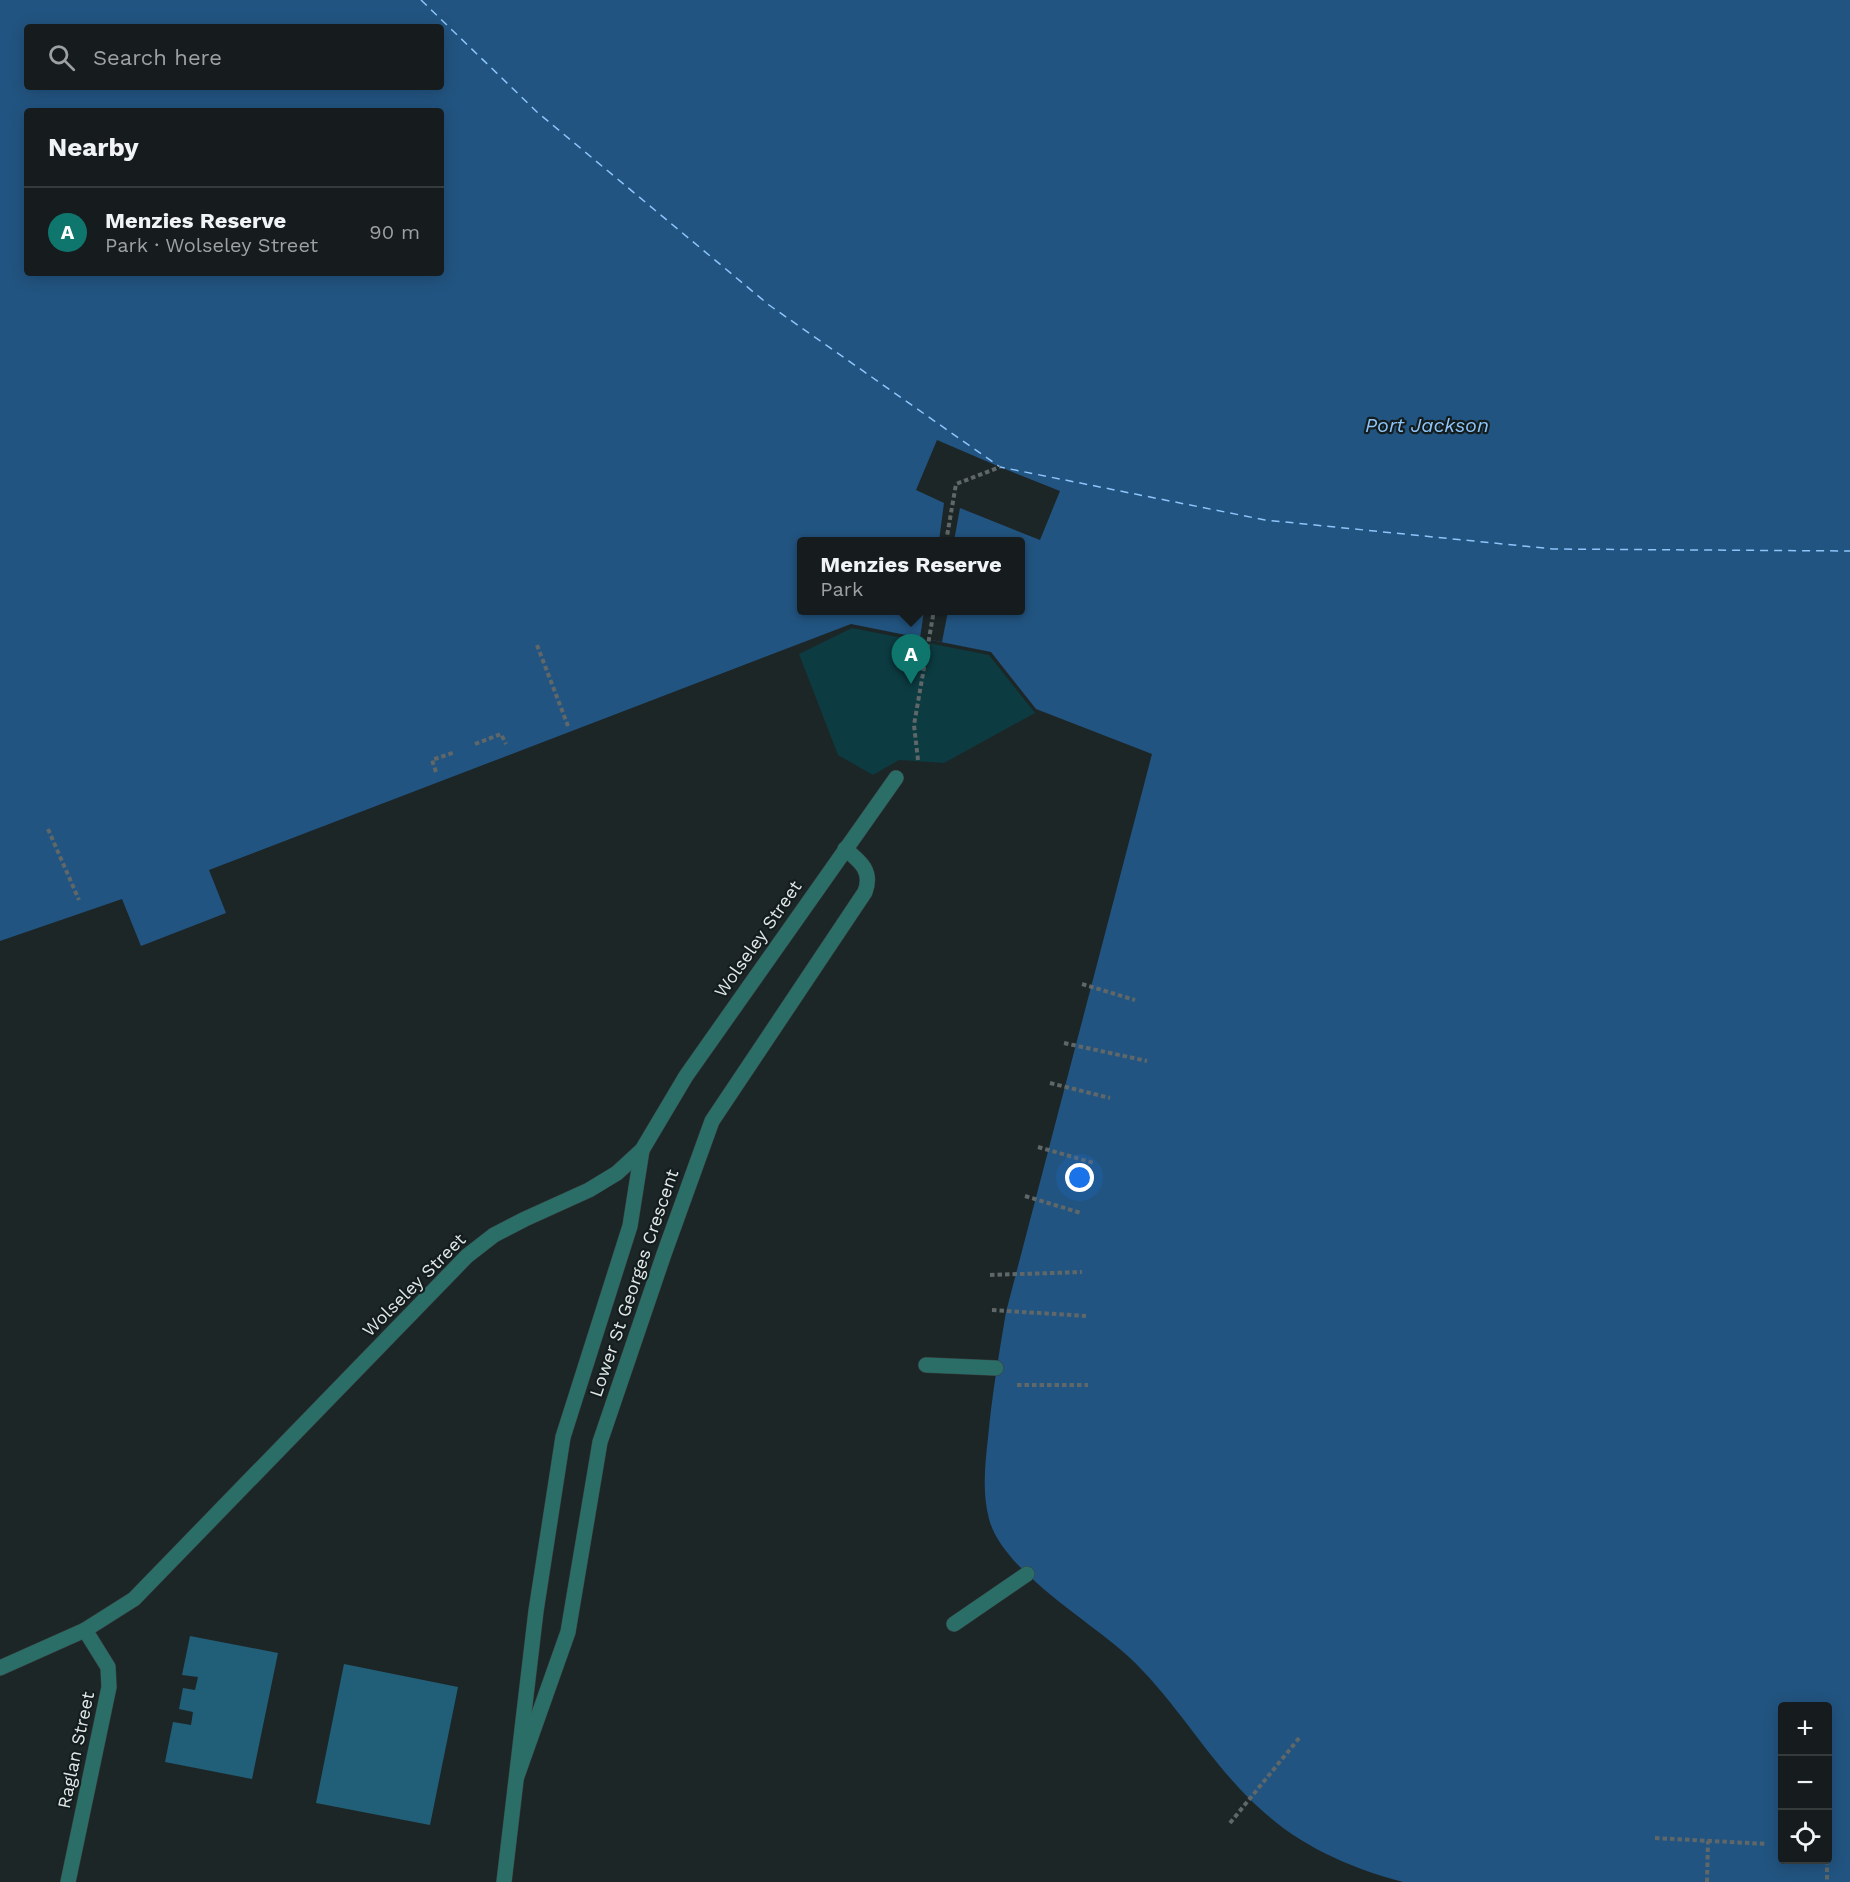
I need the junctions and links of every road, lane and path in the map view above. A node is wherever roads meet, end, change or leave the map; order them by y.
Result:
1 (1000, 468) dead end
2 (947, 537) edge
3 (933, 615) edge
4 (537, 645) dead end
5 (568, 726) dead end
6 (475, 744) dead end
7 (506, 744) dead end
8 (455, 752) dead end
9 (919, 765) dead end
10 (436, 772) dead end
11 (896, 778) dead end
12 (48, 829) dead end
13 (845, 849) junction
14 (79, 900) dead end
15 (1082, 984) dead end
16 (1135, 1000) dead end
17 (1064, 1043) dead end
18 (1147, 1061) dead end
19 (1050, 1083) dead end
20 (1110, 1098) dead end
21 (1038, 1147) dead end
22 (642, 1150) junction
23 (1094, 1163) dead end
24 (1025, 1196) dead end
25 (1081, 1213) dead end
26 (1082, 1272) dead end
27 (990, 1275) dead end
28 (992, 1310) dead end
29 (1086, 1316) dead end
30 (926, 1365) dead end
31 (996, 1368) dead end
32 (1009, 1385) dead end
33 (1088, 1385) dead end
34 (1027, 1574) dead end
35 (954, 1624) dead end
36 (85, 1630) junction
37 (0, 1668) edge
38 (1300, 1737) dead end
39 (517, 1776) junction
40 (1230, 1822) dead end
41 (1655, 1838) dead end
42 (1708, 1840) junction
43 (1767, 1844) dead end
44 (1827, 1864) edge
45 (68, 1882) edge
46 (504, 1882) edge
47 (1707, 1882) edge
48 (1827, 1882) edge

1 - 2 path
3 - 9 path
4 - 5 path
6 - 7 path
8 - 10 path
11 - 13 street, Wolseley Street
12 - 14 path
13 - 22 street, Wolseley Street
13 - 39 street, Lower St Georges Crescent
15 - 16 path
17 - 18 path
19 - 20 path
21 - 23 path
22 - 36 street, Wolseley Street
22 - 39 street, Lower St Georges Crescent
24 - 25 path
26 - 27 path
28 - 29 path
30 - 31 street
32 - 33 path
34 - 35 street
36 - 37 street, Wolseley Street
36 - 45 street, Raglan Street
38 - 40 path
39 - 46 street, Lower St Georges Crescent
41 - 42 path
42 - 43 path
42 - 47 path
44 - 48 path

